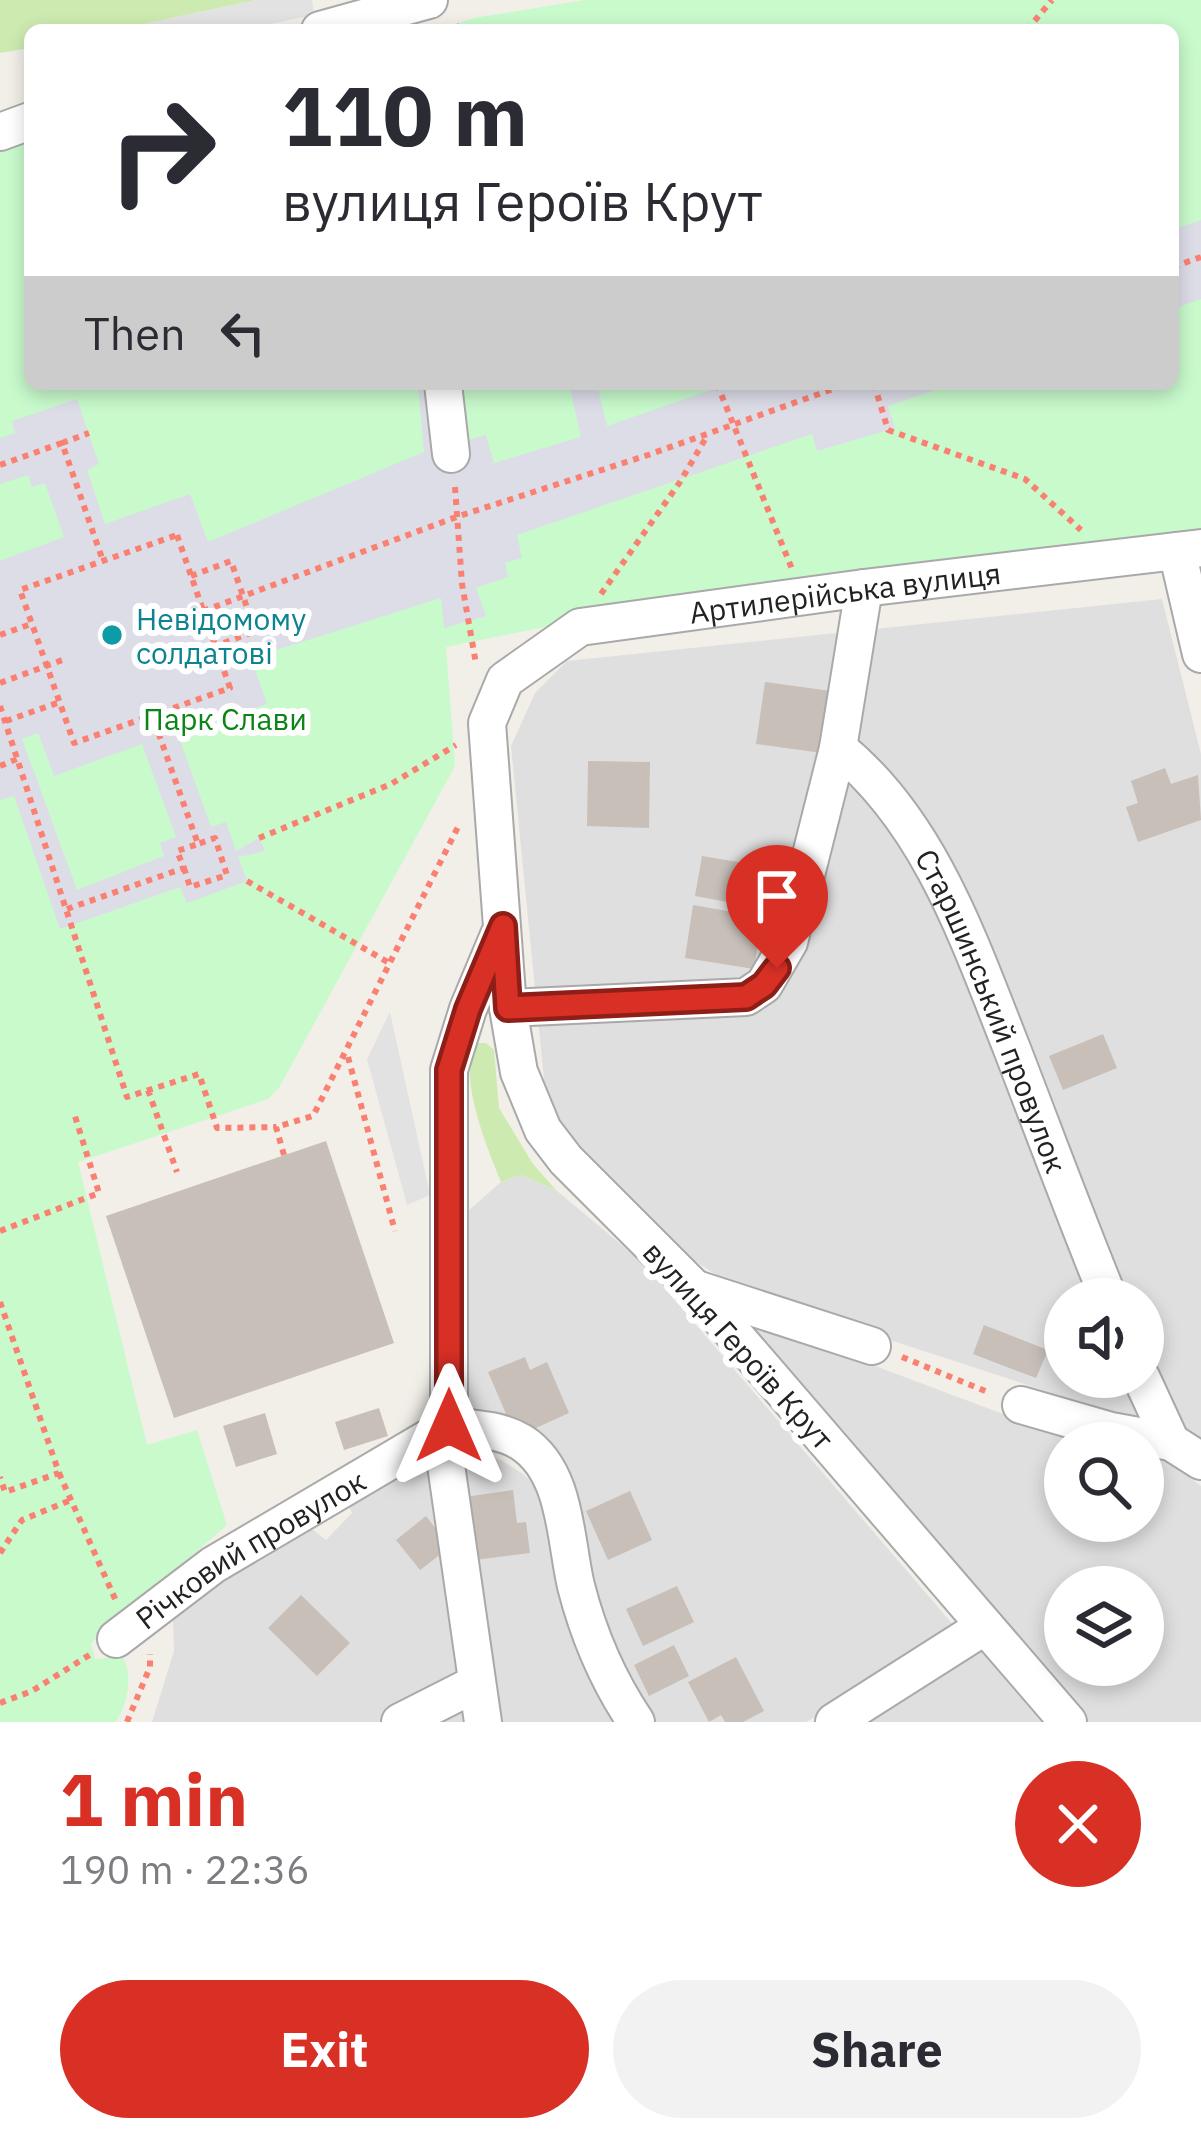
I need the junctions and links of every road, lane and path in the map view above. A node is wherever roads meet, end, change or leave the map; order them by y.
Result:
1 (429, 0) edge
2 (1052, 0) edge
3 (392, 13) edge
4 (345, 24) edge
5 (1032, 24) edge
6 (444, 390) edge
7 (721, 390) edge
8 (830, 390) edge
9 (876, 390) edge
10 (732, 425) junction
11 (89, 433) dead end
12 (708, 434) junction
13 (62, 443) junction
14 (451, 454) joint
15 (0, 465) edge
16 (459, 516) junction
17 (1189, 549) edge
18 (1110, 557) junction
19 (103, 560) junction
20 (190, 576) junction
21 (864, 588) junction
22 (244, 596) junction
23 (802, 596) junction
24 (203, 611) junction
25 (32, 624) junction
26 (580, 627) junction
27 (0, 635) edge
28 (216, 646) junction
29 (1201, 654) edge
30 (64, 659) dead end
31 (47, 666) junction
32 (0, 683) edge
33 (59, 702) junction
34 (0, 706) edge
35 (152, 716) junction
36 (6, 722) junction
37 (487, 723) junction
38 (838, 748) junction
39 (20, 758) junction
40 (0, 766) edge
41 (490, 766) junction
42 (259, 838) dead end
43 (198, 844) junction
44 (184, 868) junction
45 (247, 881) dead end
46 (67, 909) junction
47 (503, 926) junction
48 (391, 964) junction
49 (508, 1008) junction
50 (347, 1053) junction
51 (148, 1090) junction
52 (74, 1113) dead end
53 (276, 1126) junction
54 (284, 1155) dead end
55 (177, 1172) dead end
56 (0, 1231) edge
57 (395, 1231) dead end
58 (1101, 1278) edge
59 (694, 1288) junction
60 (0, 1302) edge
61 (872, 1346) joint
62 (1154, 1398) edge
63 (1021, 1405) joint
64 (449, 1426) junction
65 (1186, 1451) edge
66 (59, 1473) junction
67 (0, 1477) edge
68 (71, 1500) junction
69 (0, 1552) edge
70 (985, 1626) junction
71 (131, 1628) junction
72 (476, 1684) junction
73 (0, 1703) edge
74 (127, 1722) edge
75 (400, 1722) edge
76 (483, 1722) edge
77 (636, 1722) edge
78 (833, 1722) edge
79 (1068, 1722) edge

1 - 3 street
2 - 5 path
3 - 4 street
6 - 14 street
7 - 10 path
8 - 10 path
9 - 18 path
10 - 12 path
10 - 23 path
11 - 13 path
12 - 16 path
12 - 26 path
13 - 15 path
13 - 19 path
14 - 16 path
16 - 22 path
16 - 37 path
17 - 18 street, Артилерійська вулиця
17 - 29 street
18 - 21 street, Артилерійська вулиця
19 - 20 path
19 - 25 path
20 - 22 path
20 - 24 path
21 - 23 street, Артилерійська вулиця
21 - 38 street
22 - 24 path
22 - 28 path
23 - 26 street, Артилерійська вулиця
24 - 28 path
25 - 27 path
25 - 31 path
26 - 37 street, Артилерійська вулиця
28 - 35 path
30 - 31 path
31 - 32 path
31 - 33 path
33 - 35 path
33 - 36 path
34 - 36 path
35 - 43 path
36 - 39 path
37 - 41 street, вулиця Героїв Крут
37 - 42 path
38 - 49 street
38 - 58 street, Старшинський провулок
39 - 40 path
39 - 46 path
41 - 47 street, вулиця Героїв Крут
41 - 48 path
43 - 44 path
43 - 44 path
44 - 46 path
45 - 48 path
46 - 51 path
47 - 49 street, вулиця Героїв Крут
47 - 64 street
48 - 50 path
49 - 59 street, вулиця Героїв Крут
50 - 53 path
50 - 57 path
51 - 53 path
51 - 55 path
52 - 56 path
53 - 54 path
59 - 61 street
59 - 70 street, вулиця Героїв Крут
60 - 66 path
61 - 63 path
62 - 65 street
63 - 65 street
64 - 71 street, Річковий провулок
64 - 72 street
64 - 77 street
66 - 67 path
66 - 68 path
68 - 69 path
68 - 71 path
70 - 78 street
70 - 79 street, вулиця Героїв Крут
71 - 73 path
71 - 74 path
72 - 75 street
72 - 76 street

